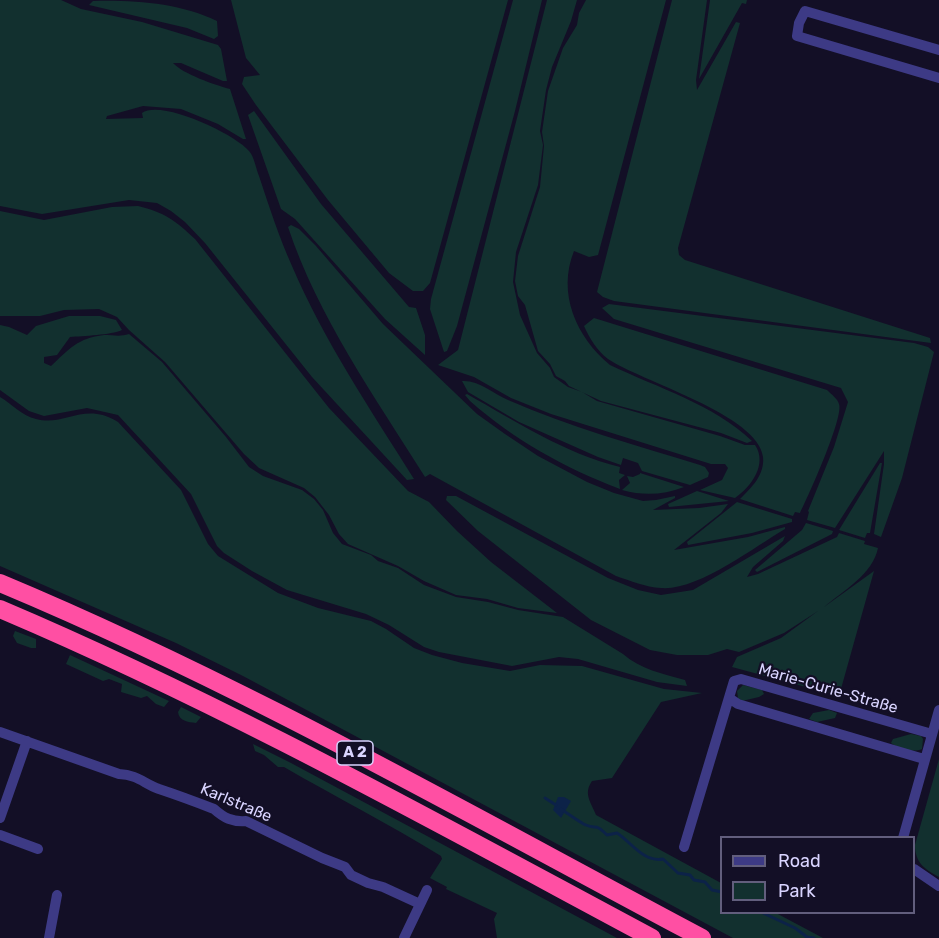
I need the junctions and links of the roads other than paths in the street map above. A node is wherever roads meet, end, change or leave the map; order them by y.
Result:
1 (939, 50) edge
2 (939, 78) edge
3 (0, 583) edge
4 (0, 609) edge
5 (729, 698) junction
6 (939, 710) edge
7 (0, 732) edge
8 (932, 734) junction
9 (27, 741) junction
10 (924, 759) junction
11 (0, 818) edge
12 (0, 835) edge
13 (903, 836) edge
14 (684, 848) dead end
15 (38, 849) dead end
16 (915, 870) edge
17 (939, 886) edge
18 (428, 890) dead end
19 (57, 895) dead end
20 (420, 904) junction
21 (49, 938) edge
22 (404, 938) edge
23 (652, 938) edge
24 (702, 938) edge

1 - 2 street
3 - 24 highway, A 2
4 - 23 highway, A 2
5 - 8 street, Marie-Curie-Straße
5 - 10 street
5 - 14 street, Marie-Curie-Straße
6 - 8 street
7 - 9 street, Karlstraße
8 - 10 street
9 - 11 street
9 - 20 street, Karlstraße
10 - 13 street
12 - 15 street
16 - 17 street
18 - 20 street
19 - 21 street
20 - 22 street

